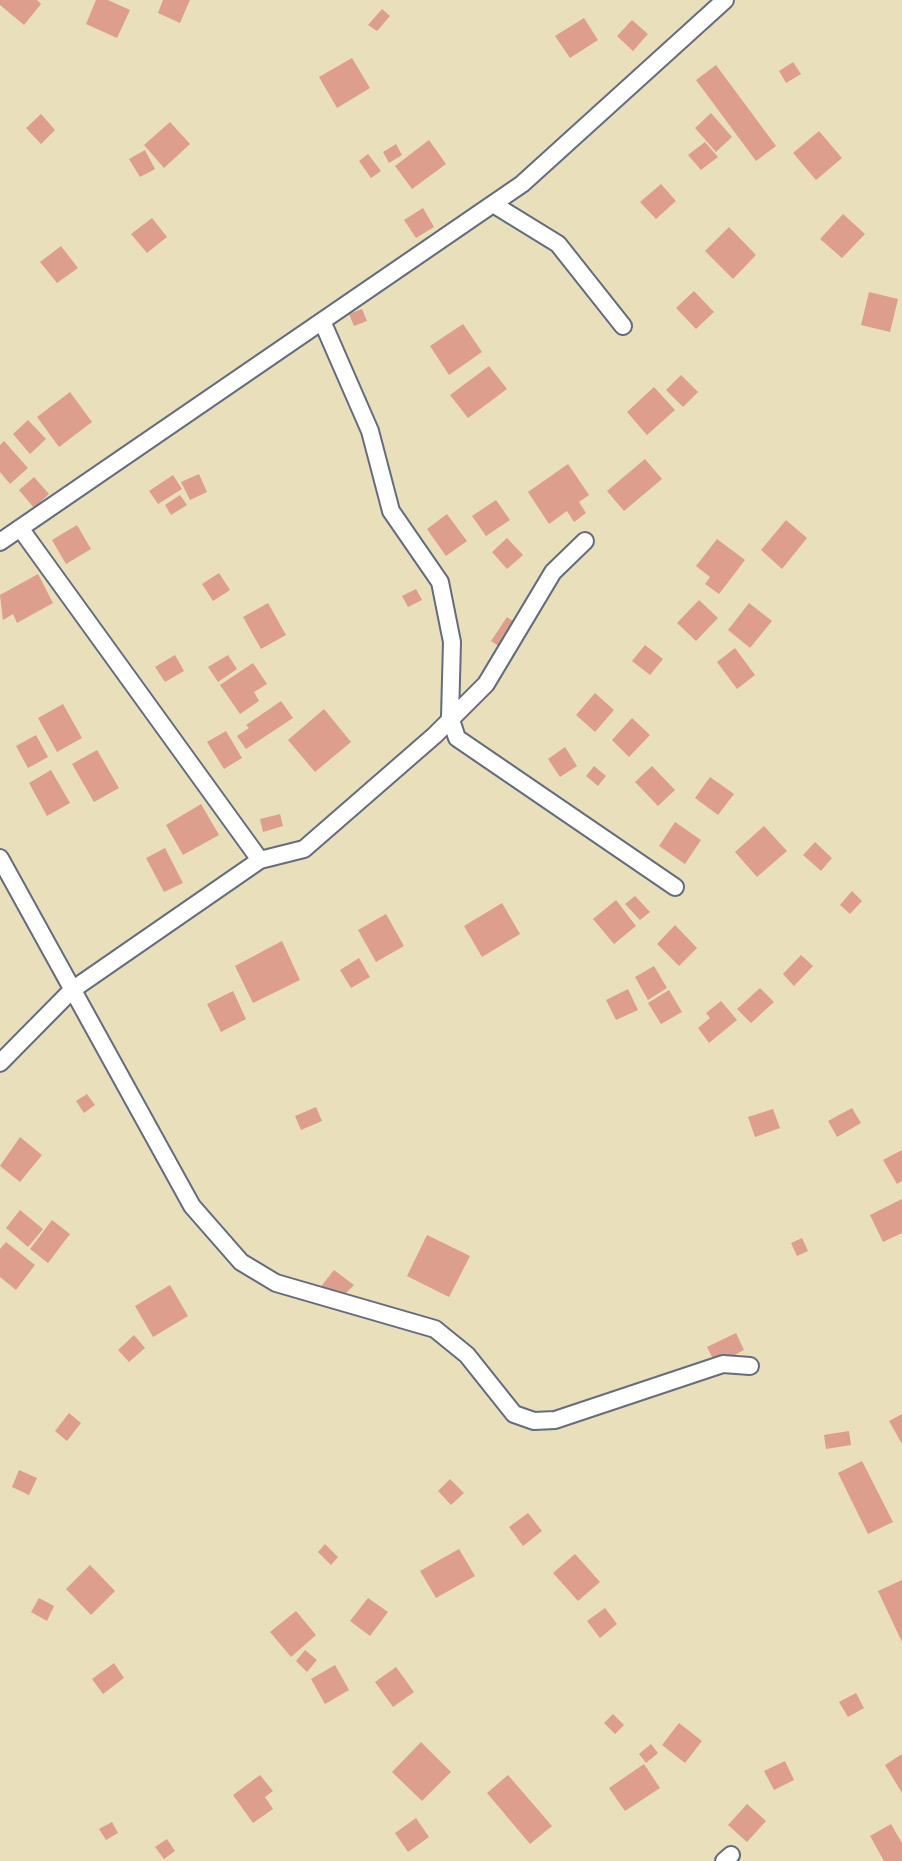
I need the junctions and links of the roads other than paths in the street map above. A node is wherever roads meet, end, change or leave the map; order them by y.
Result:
1 (725, 0) edge
2 (493, 204) junction
3 (322, 321) junction
4 (623, 326) dead end
5 (20, 528) junction
6 (585, 541) dead end
7 (0, 542) edge
8 (450, 717) junction
9 (0, 858) edge
10 (260, 860) junction
11 (675, 887) dead end
12 (72, 990) junction
13 (0, 1063) edge
14 (750, 1366) dead end

1 - 2 street
2 - 3 street
2 - 4 street
3 - 5 street
3 - 8 street
5 - 7 street
5 - 10 street
6 - 8 street
8 - 10 street
8 - 11 street
9 - 12 street
10 - 12 street
12 - 13 street
12 - 14 street

